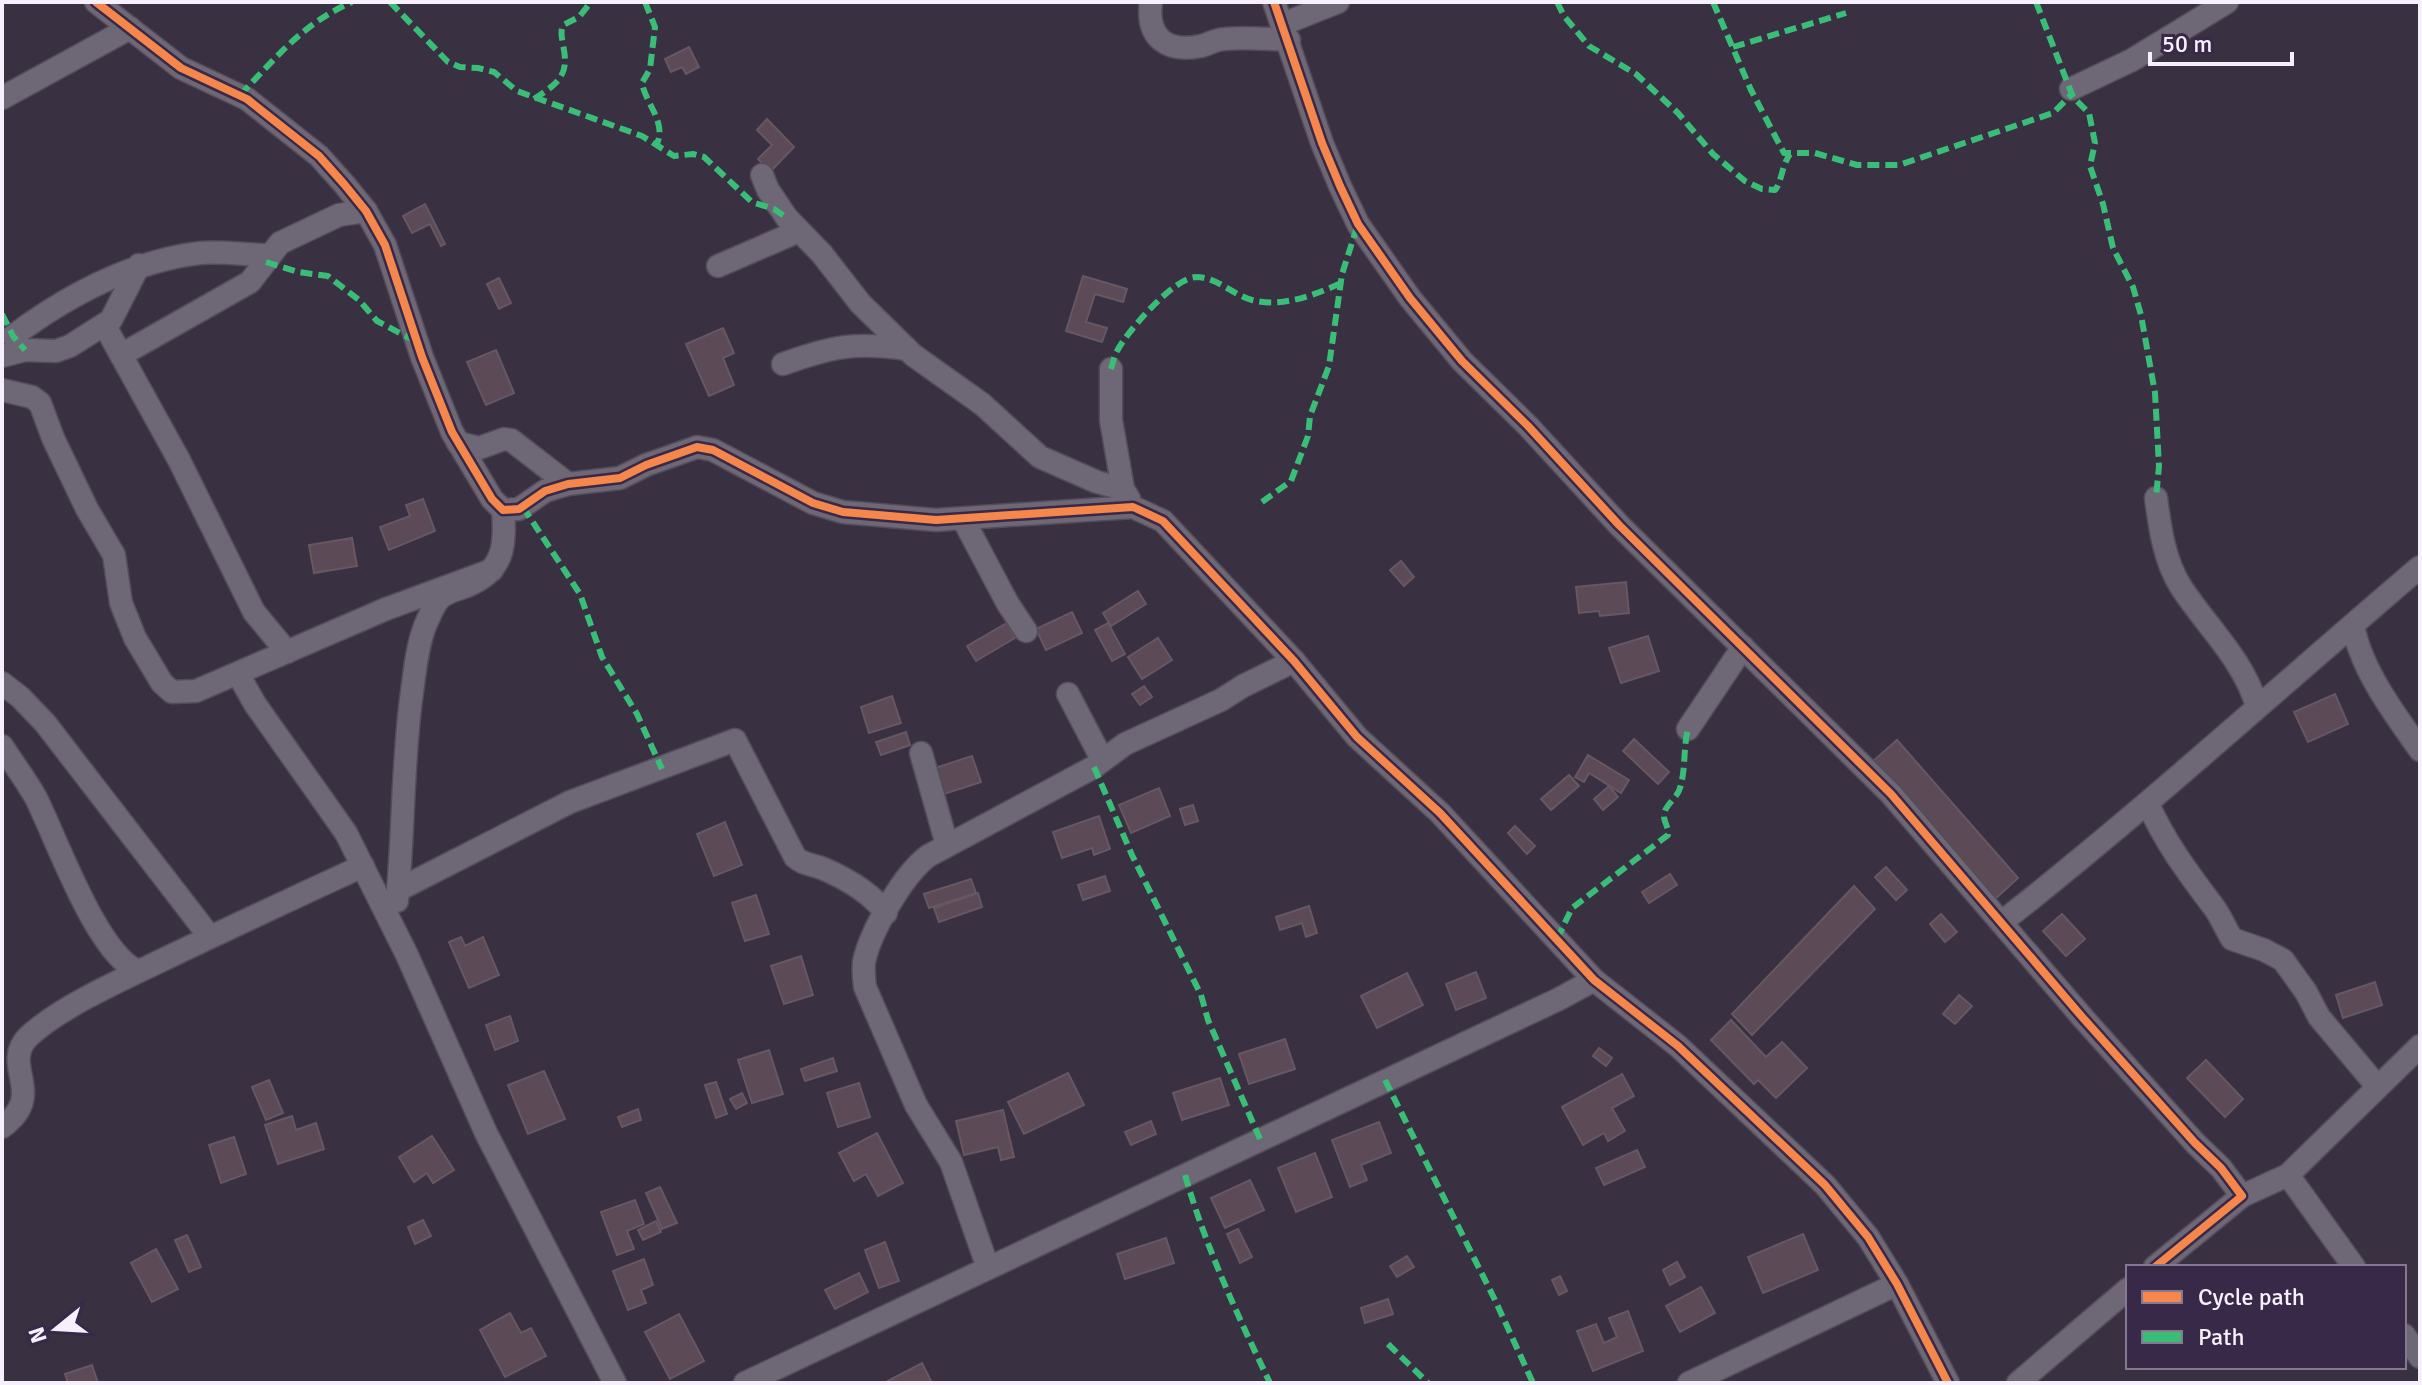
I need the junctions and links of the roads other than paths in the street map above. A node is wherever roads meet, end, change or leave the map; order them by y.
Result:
1 (96, 2) edge
2 (1151, 2) edge
3 (1274, 2) edge
4 (1338, 2) edge
5 (2227, 2) edge
6 (130, 28) junction
7 (1286, 32) junction
8 (2071, 89) dead end
9 (2, 98) edge
10 (762, 175) dead end
11 (366, 211) junction
12 (799, 231) junction
13 (269, 255) junction
14 (139, 265) junction
15 (718, 266) dead end
16 (105, 326) junction
17 (13, 336) dead end
18 (907, 349) junction
19 (121, 355) junction
20 (2, 356) edge
21 (783, 364) dead end
22 (1111, 369) dead end
23 (2, 390) edge
24 (458, 443) junction
25 (568, 484) junction
26 (1128, 498) junction
27 (2156, 498) dead end
28 (503, 510) junction
29 (963, 519) junction
30 (2420, 567) edge
31 (492, 570) junction
32 (2353, 625) junction
33 (1026, 631) dead end
34 (1743, 647) junction
35 (287, 652) junction
36 (1294, 661) junction
37 (238, 674) junction
38 (2, 683) edge
39 (1068, 694) dead end
40 (2257, 706) junction
41 (1688, 729) dead end
42 (2, 746) edge
43 (2420, 750) edge
44 (921, 753) dead end
45 (1102, 759) junction
46 (2148, 804) junction
47 (947, 845) junction
48 (363, 866) junction
49 (398, 890) junction
50 (886, 913) junction
51 (2002, 922) junction
52 (397, 934) junction
53 (210, 937) junction
54 (138, 971) junction
55 (1594, 980) junction
56 (2420, 1046) edge
57 (2377, 1086) junction
58 (2, 1127) edge
59 (2288, 1175) junction
60 (2242, 1196) junction
61 (2157, 1265) edge
62 (2353, 1265) edge
63 (988, 1268) junction
64 (1897, 1284) junction
65 (2126, 1291) edge
66 (2406, 1338) edge
67 (2420, 1357) edge
68 (776, 1376) edge
69 (615, 1383) edge
70 (745, 1383) edge
71 (1689, 1383) edge
72 (1948, 1383) edge
73 (2018, 1383) edge

1 - 6 street
2 - 7 street
3 - 7 street
4 - 7 street
5 - 8 street
6 - 9 street
6 - 11 street
7 - 34 street
10 - 12 street
11 - 13 street
11 - 24 street
12 - 15 street
12 - 18 street
13 - 14 street
13 - 19 street
14 - 16 street
14 - 17 street
16 - 19 street
16 - 20 street
18 - 21 street
18 - 26 street
19 - 35 street
22 - 26 street
23 - 37 street
24 - 25 street
24 - 28 street
25 - 28 street
25 - 29 street
26 - 29 street
26 - 36 street
27 - 40 street
28 - 31 street
29 - 33 street
30 - 32 street
31 - 35 street
31 - 49 street
32 - 40 street
32 - 43 street
34 - 41 street
34 - 51 street
35 - 37 street
36 - 45 street
36 - 55 street
37 - 48 street
38 - 53 street
39 - 45 street
40 - 46 street
42 - 54 street
44 - 47 street
45 - 47 street
46 - 51 street
46 - 57 street
47 - 50 street
48 - 52 street
48 - 53 street
49 - 50 street
49 - 52 street
50 - 63 street
51 - 60 street
52 - 69 street
53 - 54 street
54 - 58 street
55 - 63 street
55 - 64 street
56 - 57 street
57 - 59 street
59 - 60 street
59 - 62 street
60 - 61 street
63 - 68 street
64 - 71 street
64 - 72 street
65 - 73 street
66 - 67 street
68 - 70 street

